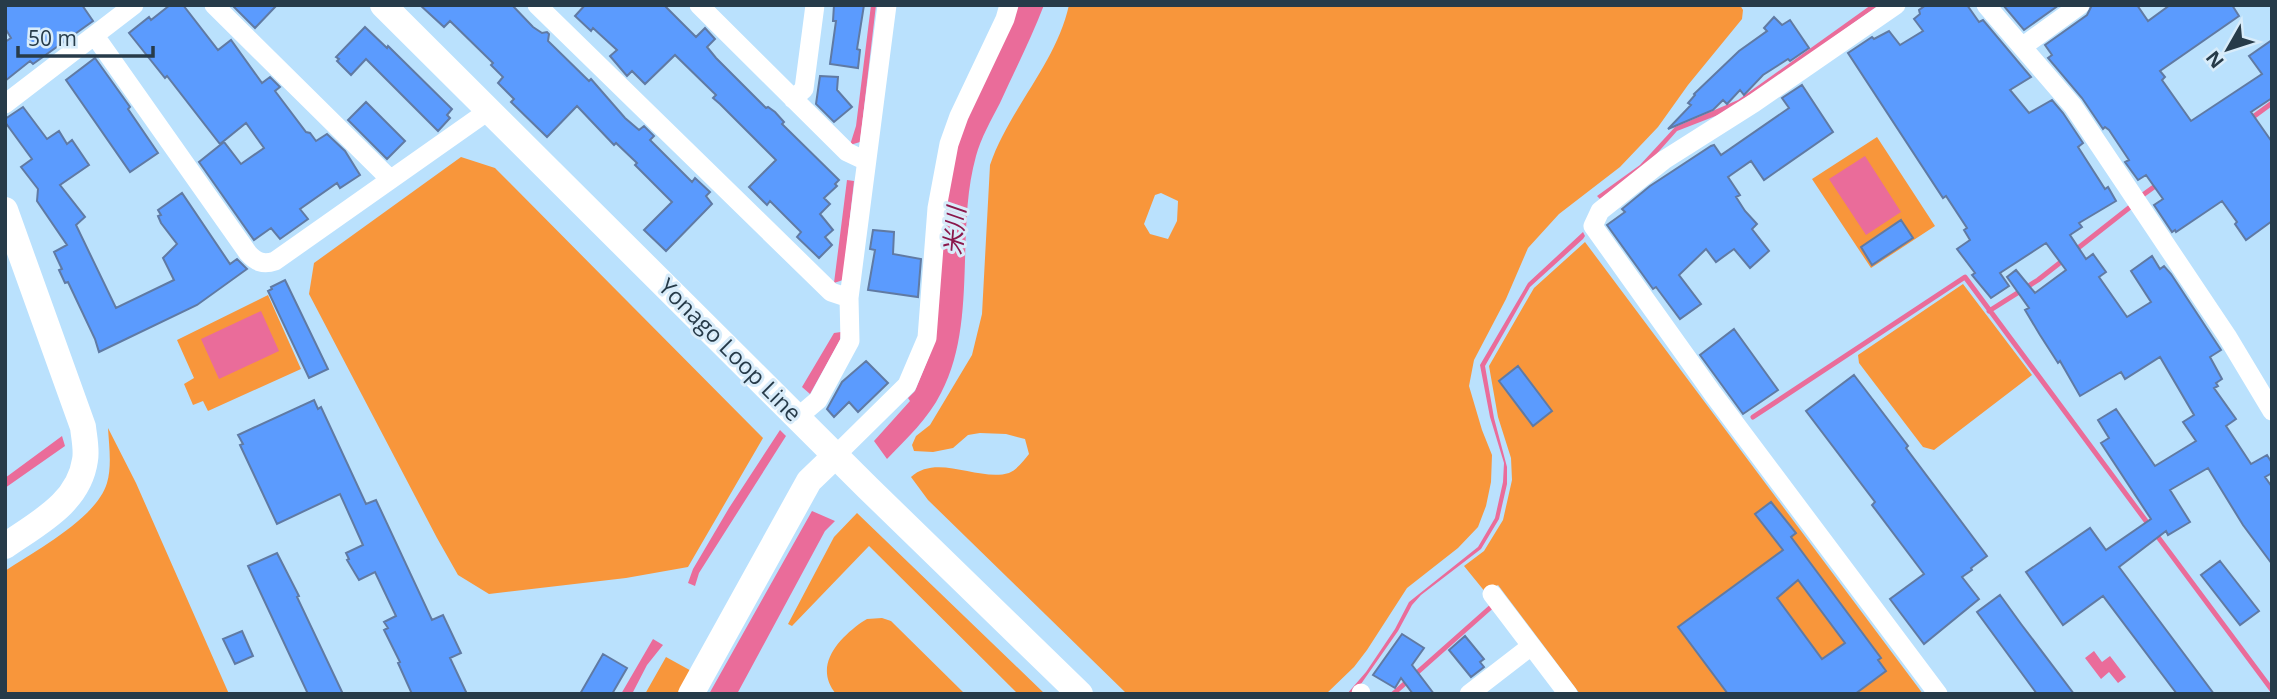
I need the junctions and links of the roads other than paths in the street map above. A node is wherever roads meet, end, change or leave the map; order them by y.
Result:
1 (134, 5) edge
2 (214, 5) edge
3 (383, 5) edge
4 (537, 5) edge
5 (699, 5) edge
6 (814, 5) edge
7 (887, 5) edge
8 (1009, 5) edge
9 (1896, 5) edge
10 (1986, 5) edge
11 (2080, 5) edge
12 (95, 36) junction
13 (2022, 47) junction
14 (793, 99) junction
15 (5, 104) edge
16 (488, 111) junction
17 (866, 161) junction
18 (390, 179) junction
19 (5, 210) edge
20 (849, 298) junction
21 (2272, 411) edge
22 (798, 417) junction
23 (836, 455) junction
24 (5, 546) edge
25 (1492, 594) dead end
26 (1530, 646) junction
27 (691, 694) edge
28 (1080, 694) edge
29 (1468, 694) edge
30 (1568, 694) edge
31 (1938, 694) edge

1 - 12 street
2 - 18 street
3 - 16 main road, Yonago Loop Line
4 - 20 street
5 - 14 street
6 - 14 street
7 - 17 street
8 - 23 street
9 - 31 street
10 - 13 street
11 - 13 street
12 - 15 street
12 - 18 street
13 - 21 street
14 - 17 street
16 - 18 street
16 - 22 main road, Yonago Loop Line
17 - 20 street
19 - 24 main road
20 - 22 street
22 - 23 main road, Yonago Loop Line
23 - 27 main road
23 - 28 main road, Yonago Loop Line
25 - 26 street
26 - 29 street
26 - 30 street

